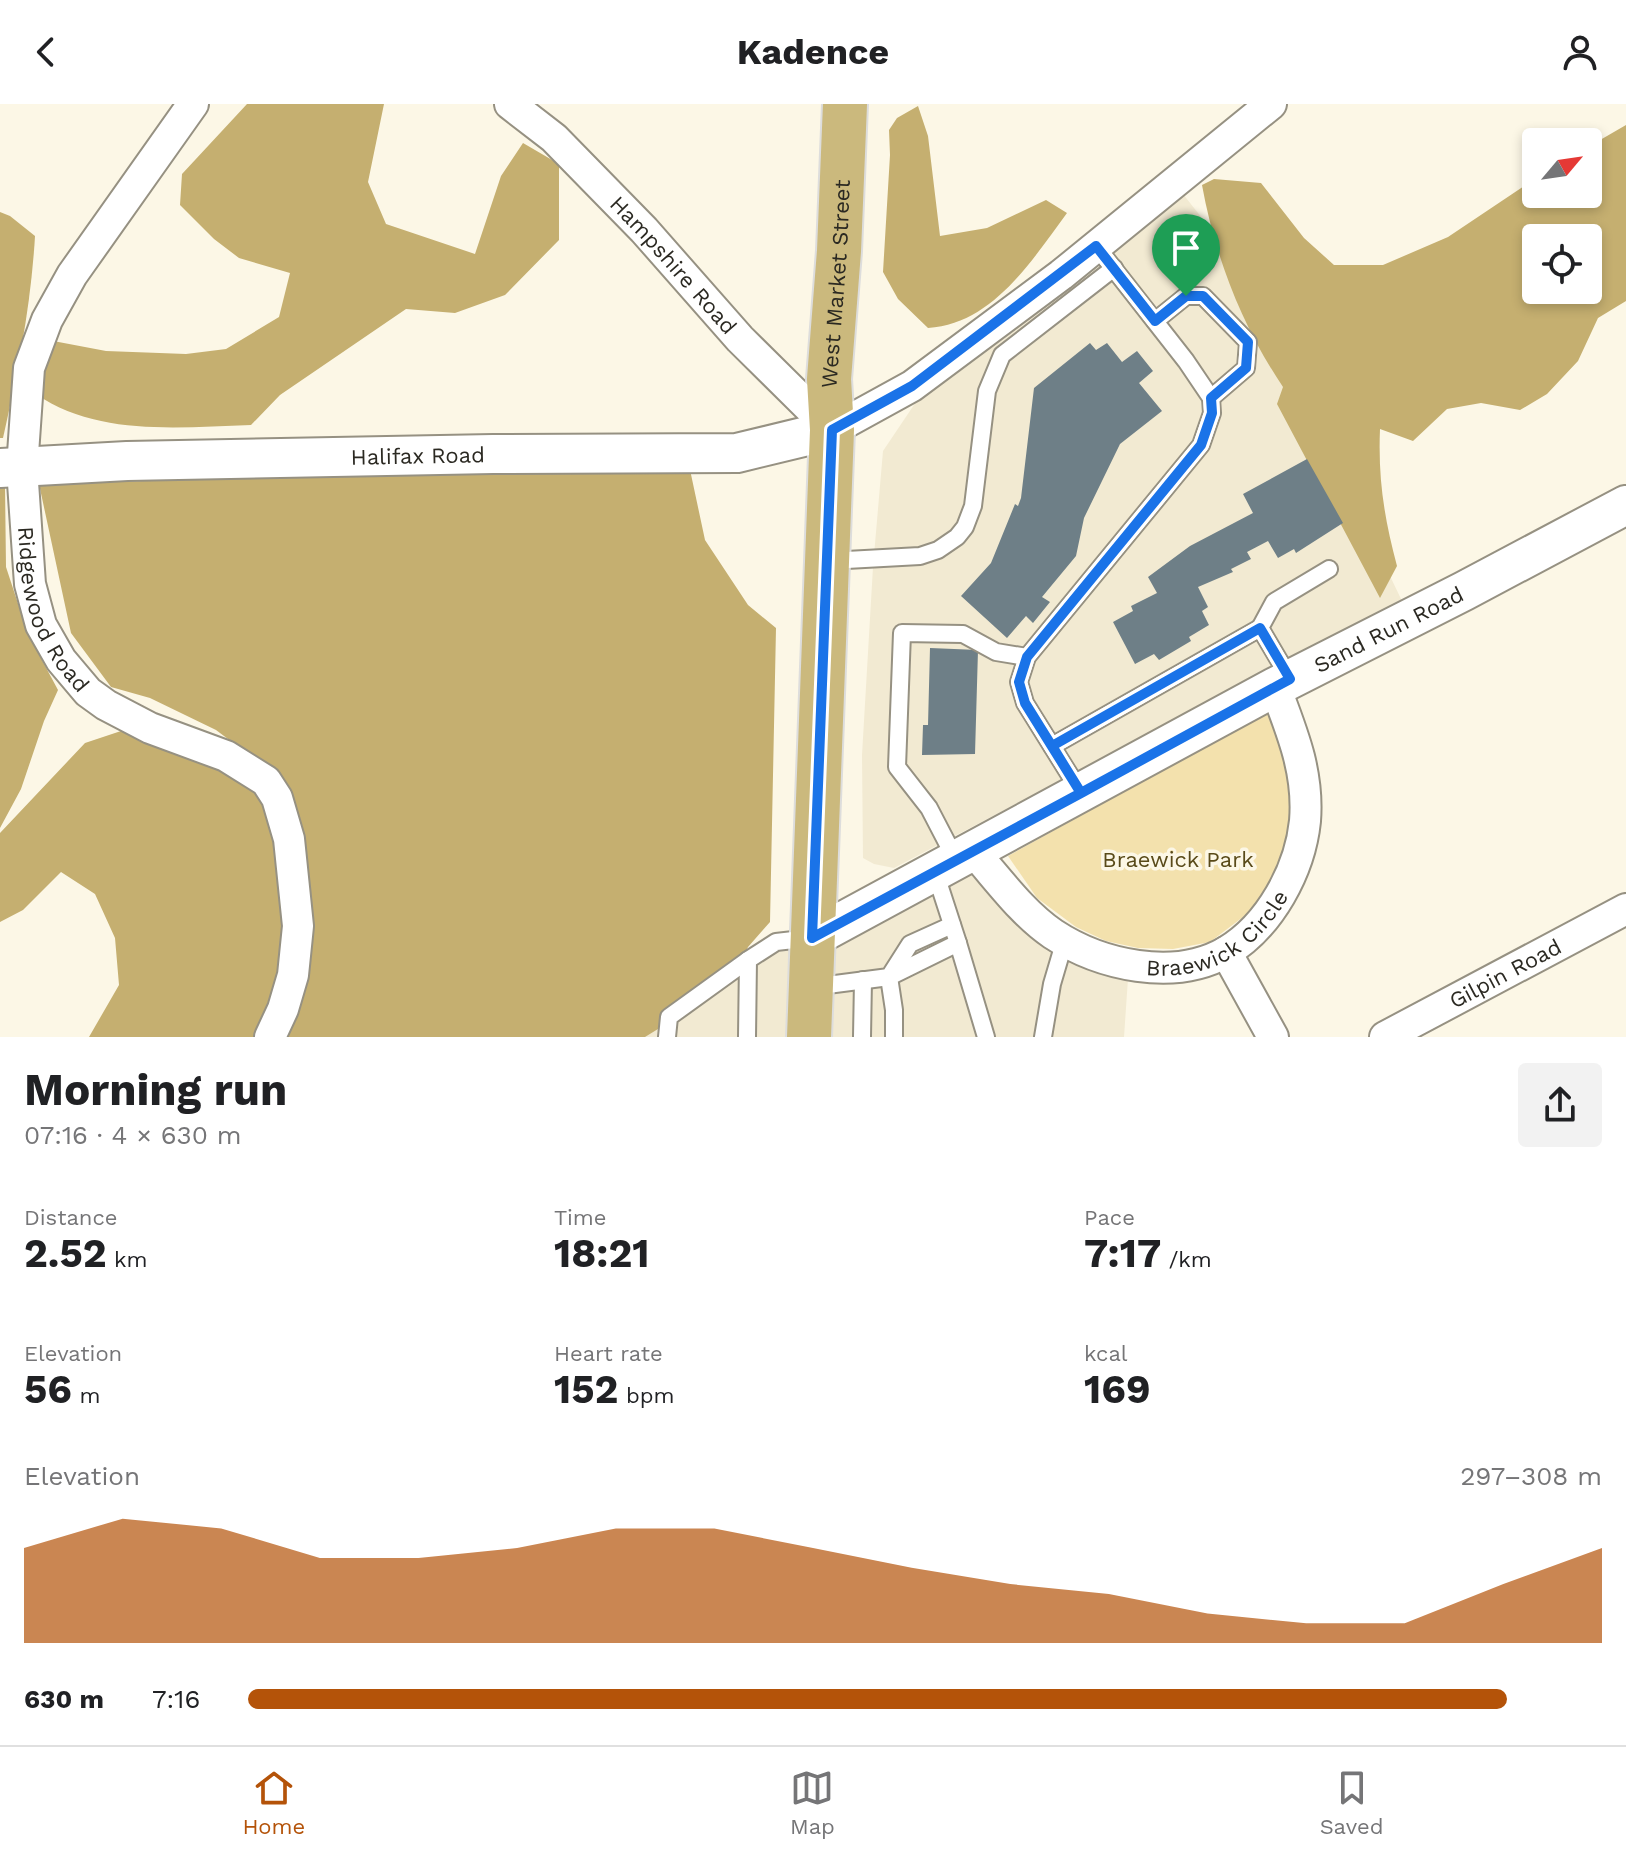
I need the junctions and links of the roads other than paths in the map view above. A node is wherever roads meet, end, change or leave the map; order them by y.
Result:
1 (193, 104) edge
2 (510, 104) edge
3 (845, 104) edge
4 (1271, 104) edge
5 (1105, 257) junction
6 (1155, 321) junction
7 (1211, 398) junction
8 (832, 430) junction
9 (11, 468) edge
10 (1626, 505) edge
11 (826, 562) junction
12 (1329, 569) dead end
13 (1260, 628) junction
14 (1027, 657) junction
15 (1283, 683) junction
16 (1052, 746) junction
17 (1081, 793) junction
18 (955, 861) junction
19 (1626, 909) edge
20 (952, 925) junction
21 (812, 938) junction
22 (1065, 940) junction
23 (958, 943) junction
24 (1226, 952) junction
25 (748, 960) junction
26 (889, 977) junction
27 (863, 980) junction
28 (811, 987) junction
29 (270, 1037) edge
30 (667, 1037) edge
31 (747, 1037) edge
32 (809, 1037) edge
33 (862, 1037) edge
34 (894, 1037) edge
35 (986, 1037) edge
36 (1043, 1037) edge
37 (1273, 1037) edge
38 (1385, 1037) edge

1 - 9 street, Ridgewood Road
2 - 8 street, Hampshire Road
3 - 8 main road, West Market Street
4 - 5 street
5 - 6 lane
5 - 8 street
5 - 11 lane
6 - 7 lane
6 - 7 lane
7 - 14 lane
8 - 9 street, Halifax Road
8 - 11 main road, West Market Street
9 - 29 street, Ridgewood Road
10 - 15 street, Sand Run Road
11 - 21 main road, West Market Street
12 - 13 lane
13 - 15 lane
13 - 16 lane
14 - 16 lane
14 - 18 lane
15 - 17 street, Sand Run Road
15 - 24 street, Braewick Circle
16 - 17 lane
17 - 18 street, Sand Run Road
18 - 20 lane
18 - 21 street, Sand Run Road
18 - 22 street, Braewick Circle
19 - 38 street, Gilpin Road
20 - 23 lane
20 - 26 lane
21 - 25 lane
21 - 28 main road, West Market Street
22 - 24 street, Braewick Circle
22 - 36 lane
23 - 26 lane
23 - 35 lane
24 - 37 street
25 - 30 lane
25 - 31 lane
26 - 27 lane
26 - 34 lane
27 - 28 lane
27 - 33 lane
28 - 32 main road, West Market Street

